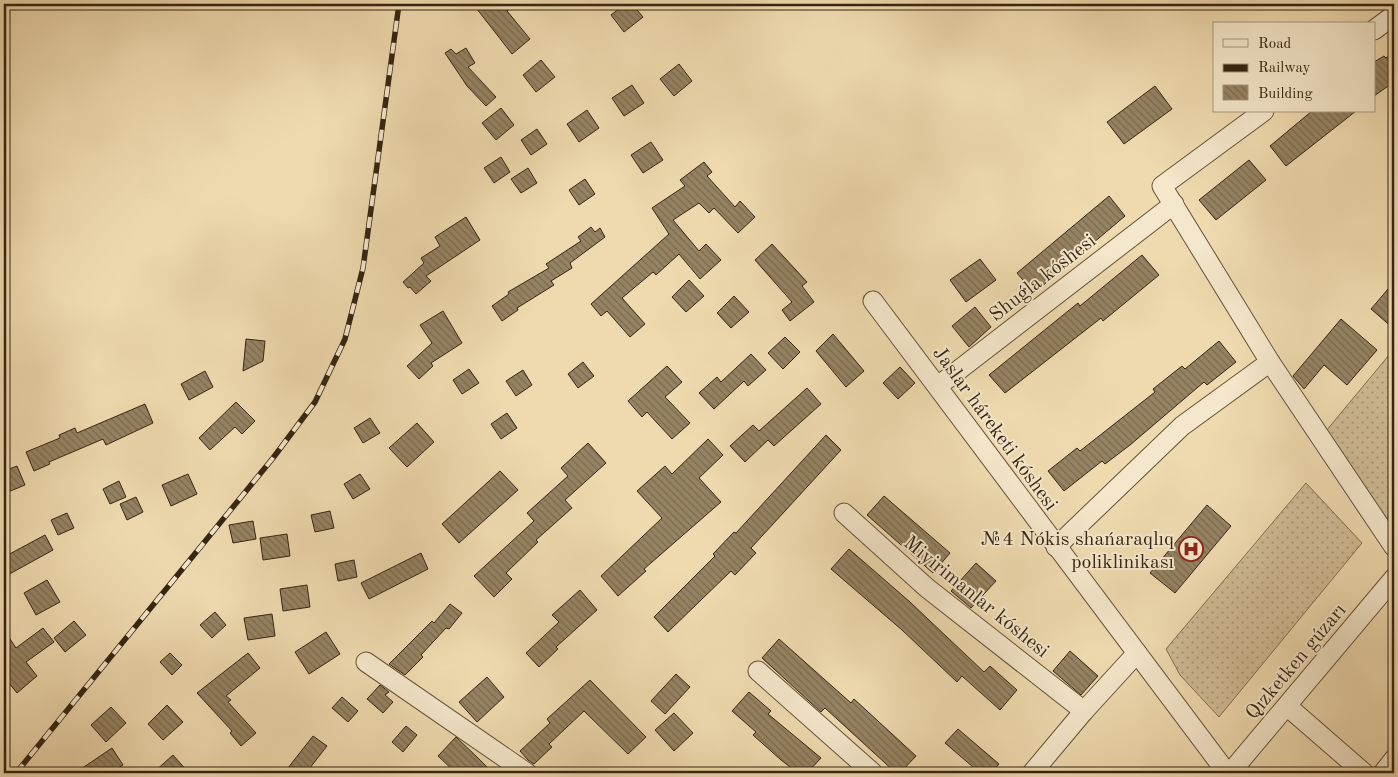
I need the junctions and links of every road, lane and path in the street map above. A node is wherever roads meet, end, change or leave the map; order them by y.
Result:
1 (1394, 15) edge
2 (1376, 28) edge
3 (1263, 112) edge
4 (1174, 204) junction
5 (872, 301) dead end
6 (1270, 362) junction
7 (938, 386) junction
8 (844, 513) dead end
9 (1056, 547) junction
10 (1394, 547) edge
11 (1394, 578) edge
12 (1137, 653) junction
13 (366, 662) dead end
14 (758, 671) dead end
15 (1287, 706) junction
16 (1084, 711) junction
17 (1394, 759) edge
18 (527, 773) edge
19 (873, 773) edge
20 (1032, 773) edge
21 (1228, 773) edge
22 (1364, 773) edge
23 (1383, 773) edge

1 - 2 street
3 - 4 street
4 - 6 street
4 - 7 street, Shuǵla kóshesi
5 - 7 street, Jaslar háreketi kóshesi
6 - 9 street
6 - 10 street
7 - 9 street, Jaslar háreketi kóshesi
8 - 16 street, Miyirimanlar kóshesi
9 - 12 street, Jaslar háreketi kóshesi
11 - 15 street, Qızketken gúzarı
12 - 16 street
12 - 21 street, Jaslar háreketi kóshesi
13 - 18 street
14 - 19 street
15 - 21 street, Qızketken gúzarı
15 - 22 street
16 - 20 street
17 - 23 street

